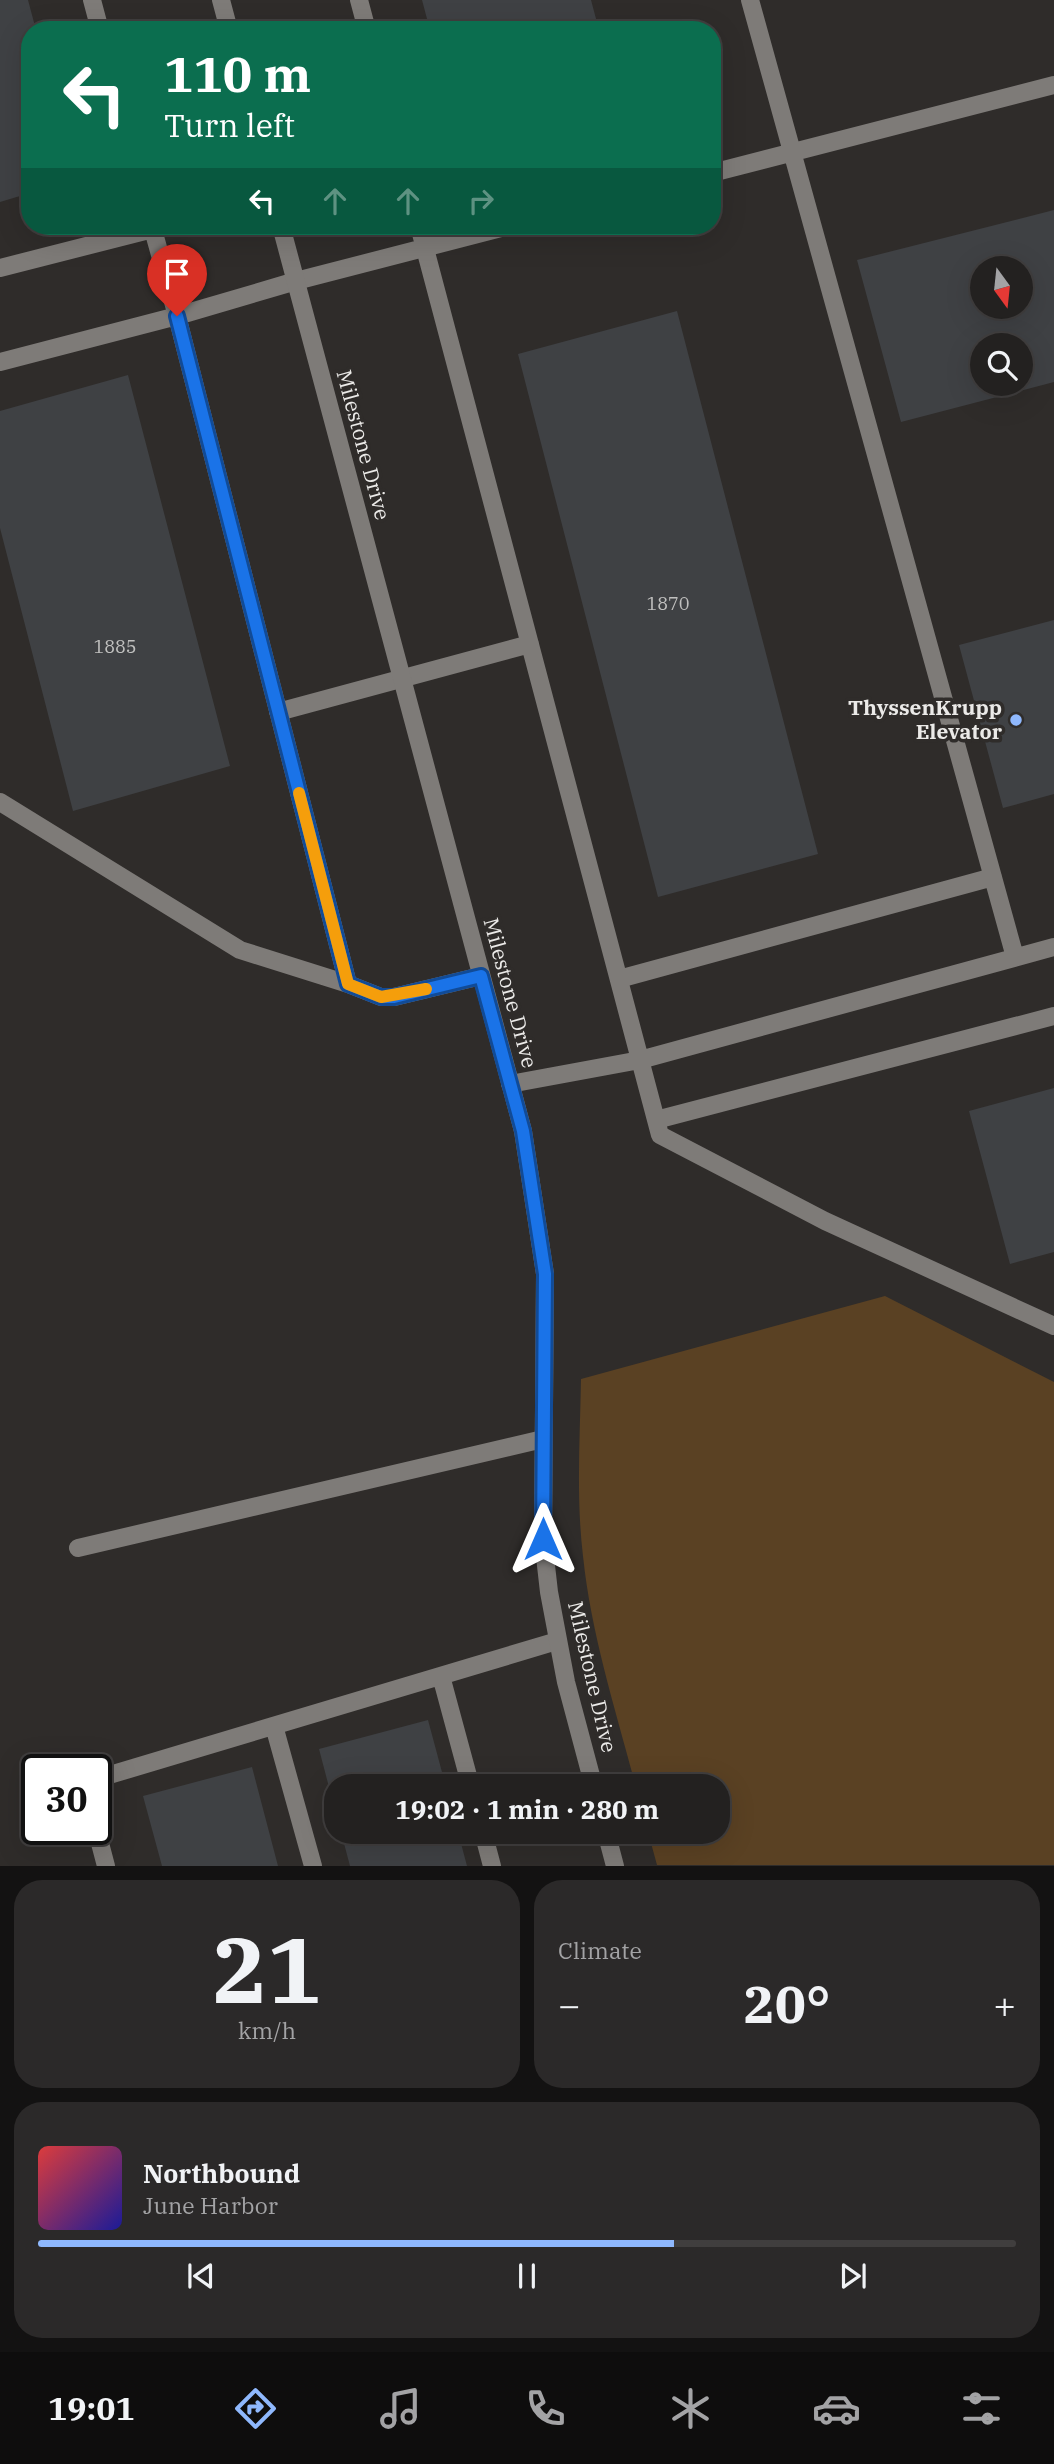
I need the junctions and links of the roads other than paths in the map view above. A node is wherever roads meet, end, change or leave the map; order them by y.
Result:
1 (92, 0) edge
2 (221, 0) edge
3 (359, 0) edge
4 (750, 0) edge
5 (98, 21) edge
6 (227, 21) edge
7 (365, 21) edge
8 (1054, 85) edge
9 (792, 153) junction
10 (721, 171) edge
11 (123, 235) edge
12 (155, 235) edge
13 (283, 235) edge
14 (421, 235) edge
15 (474, 235) edge
16 (424, 248) junction
17 (0, 268) edge
18 (296, 281) junction
19 (177, 316) junction
20 (0, 362) edge
21 (530, 644) junction
22 (402, 678) junction
23 (278, 712) junction
24 (0, 802) edge
25 (993, 877) junction
26 (1054, 947) edge
27 (1015, 957) junction
28 (481, 976) junction
29 (619, 979) junction
30 (348, 984) junction
31 (1054, 1016) edge
32 (640, 1060) junction
33 (510, 1084) junction
34 (656, 1120) junction
35 (1054, 1326) edge
36 (543, 1439) junction
37 (78, 1548) dead end
38 (557, 1641) junction
39 (441, 1676) junction
40 (274, 1726) junction
41 (112, 1774) edge
42 (467, 1774) edge
43 (591, 1774) edge
44 (487, 1844) edge
45 (610, 1844) edge
46 (100, 1845) edge
47 (106, 1866) edge
48 (313, 1866) edge
49 (492, 1866) edge
50 (615, 1866) edge

1 - 5 street
2 - 6 street
3 - 7 street
4 - 9 street
8 - 9 street
9 - 10 street
9 - 25 street
11 - 17 street
12 - 19 street
13 - 18 street, Milestone Drive
14 - 16 street
15 - 16 street
16 - 18 street
16 - 21 street
18 - 19 street
18 - 22 street, Milestone Drive
19 - 20 street
19 - 23 street
21 - 22 street
21 - 29 street
22 - 23 street
22 - 28 street, Milestone Drive
23 - 30 street
24 - 30 street
25 - 27 street
25 - 29 street
26 - 27 street
27 - 32 street
28 - 30 street
28 - 33 street, Milestone Drive
29 - 32 street
31 - 34 street
32 - 33 street
32 - 34 street
33 - 36 street, Milestone Drive
34 - 35 street
36 - 37 street
36 - 38 street, Milestone Drive
38 - 39 street
38 - 43 street, Milestone Drive
39 - 40 street
39 - 42 street
40 - 41 street
40 - 48 street
44 - 49 street
45 - 50 street
46 - 47 street

